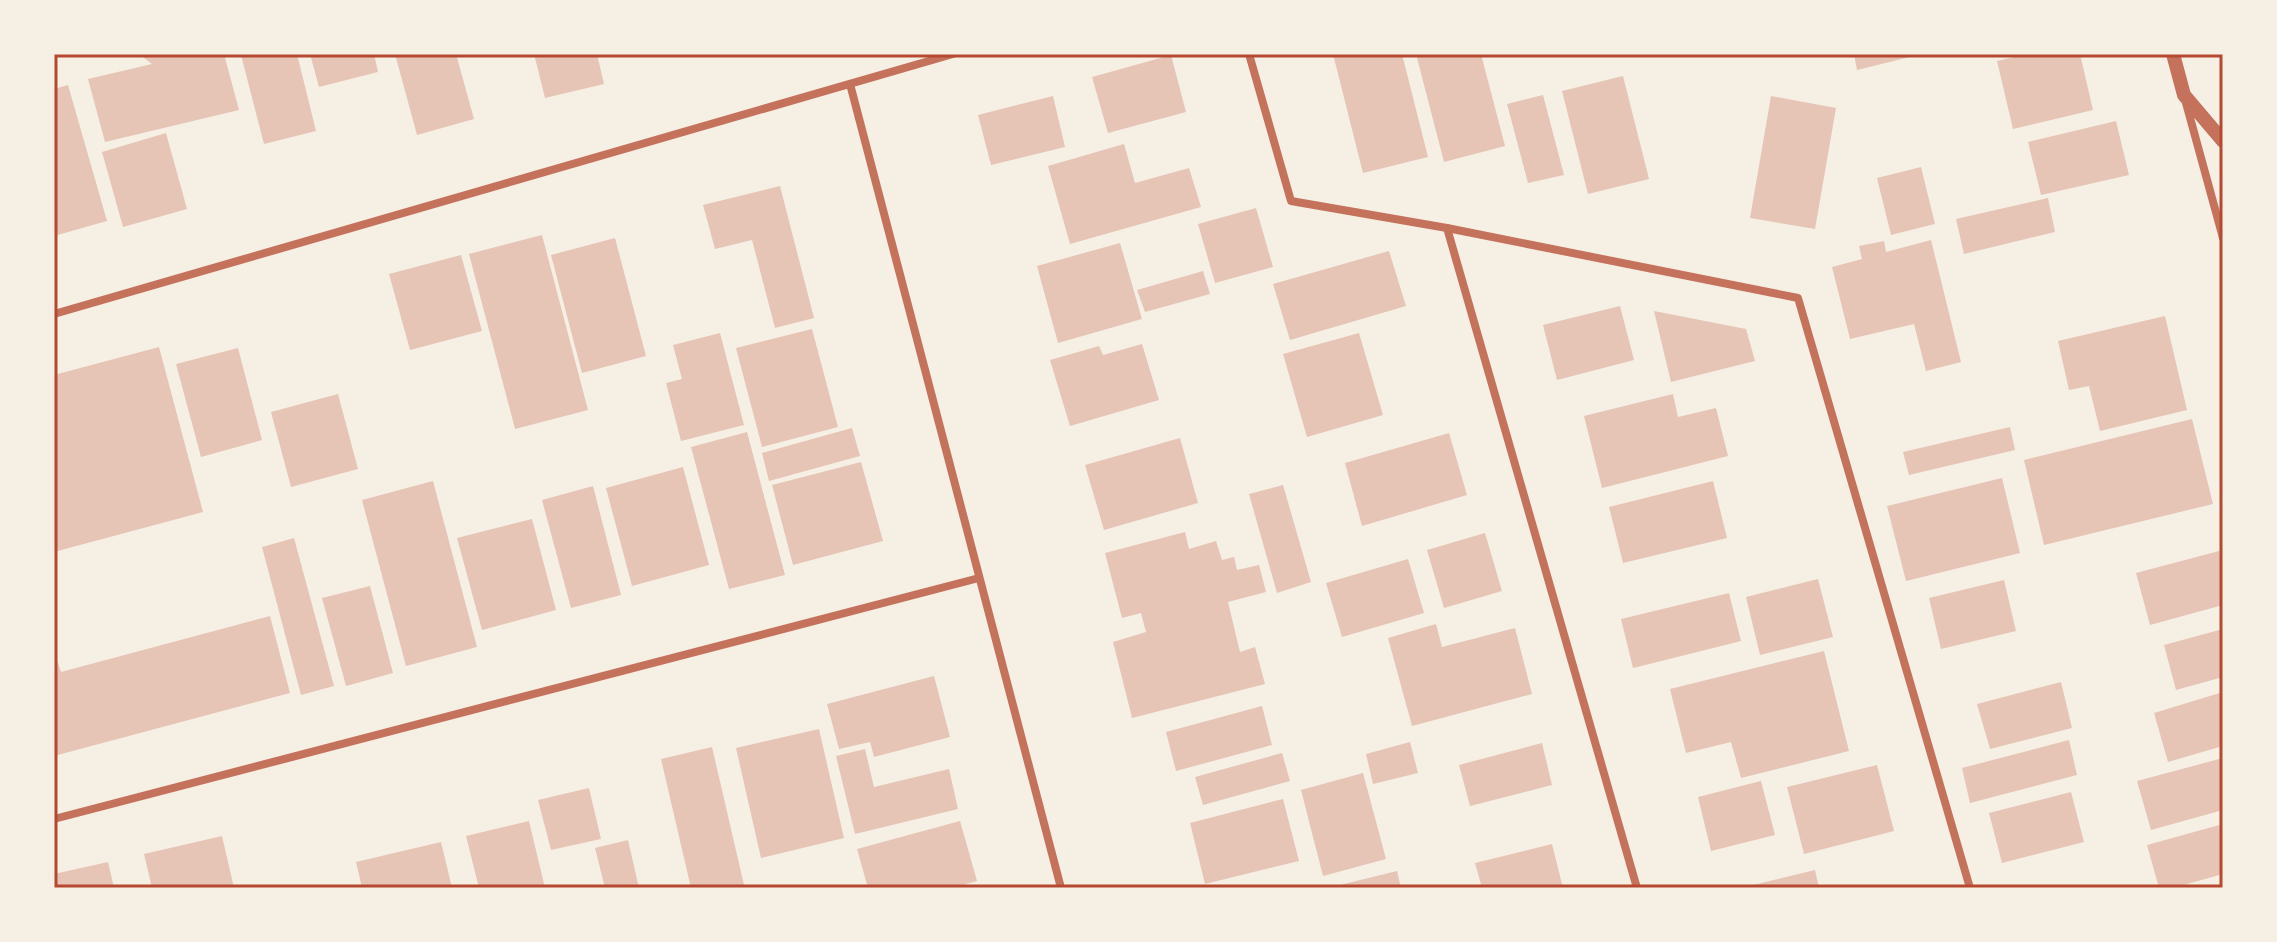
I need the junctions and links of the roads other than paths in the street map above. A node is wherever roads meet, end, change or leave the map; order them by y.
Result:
1 (953, 54) edge
2 (1249, 54) edge
3 (2173, 54) edge
4 (850, 84) junction
5 (2184, 95) junction
6 (2223, 141) edge
7 (1447, 228) junction
8 (2223, 238) edge
9 (54, 314) edge
10 (979, 578) junction
11 (54, 819) edge
12 (1061, 888) edge
13 (1637, 888) edge
14 (1970, 888) edge

1 - 4 street
2 - 7 street
3 - 5 street
4 - 9 street
4 - 10 street
5 - 6 street
5 - 8 street
7 - 13 street
7 - 14 street
10 - 11 street
10 - 12 street

